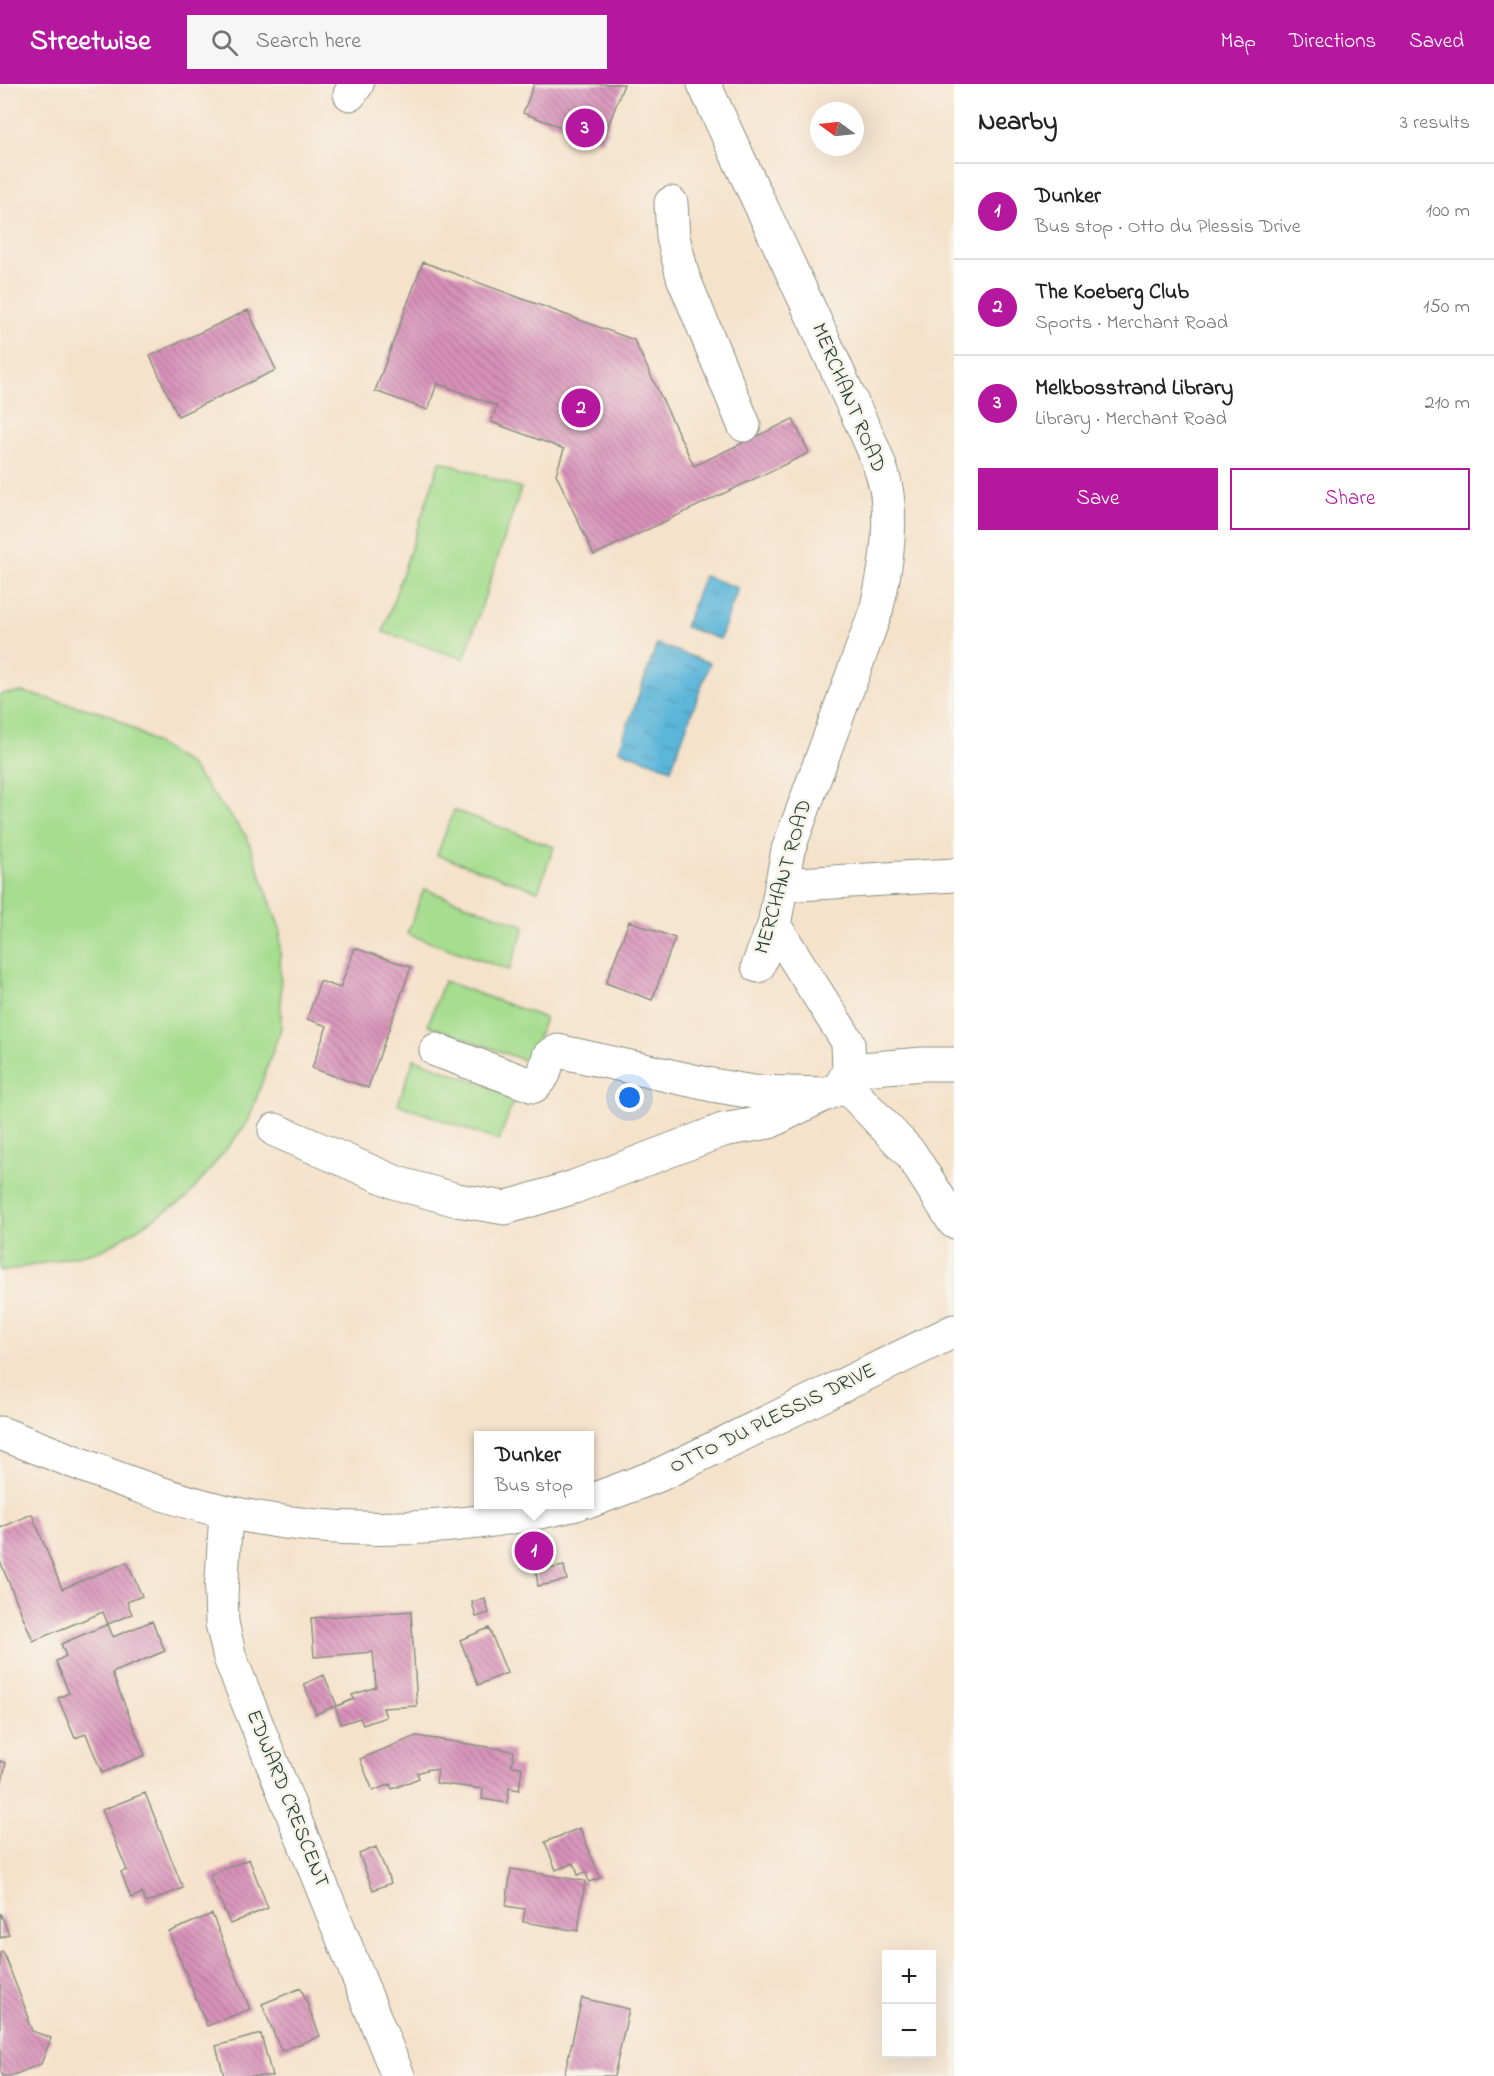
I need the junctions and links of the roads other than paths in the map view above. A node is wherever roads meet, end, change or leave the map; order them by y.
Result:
1 (704, 84) edge
2 (671, 203) dead end
3 (744, 425) dead end
4 (954, 875) edge
5 (782, 885) junction
6 (774, 925) junction
7 (758, 966) dead end
8 (436, 1050) dead end
9 (954, 1064) edge
10 (838, 1084) junction
11 (275, 1130) dead end
12 (954, 1222) edge
13 (954, 1331) edge
14 (0, 1433) edge
15 (594, 1499) edge
16 (556, 1509) edge
17 (226, 1512) junction
18 (398, 2076) edge

1 - 5 street, MERCHANT ROAD
2 - 3 street
4 - 5 street
5 - 6 street, MERCHANT ROAD
6 - 7 street, MERCHANT ROAD
6 - 10 street
8 - 10 street
9 - 10 street
10 - 11 street
10 - 12 street
13 - 15 street, OTTO DU PLESSIS DRIVE
14 - 17 street
16 - 17 street
17 - 18 street, EDWARD CRESCENT

